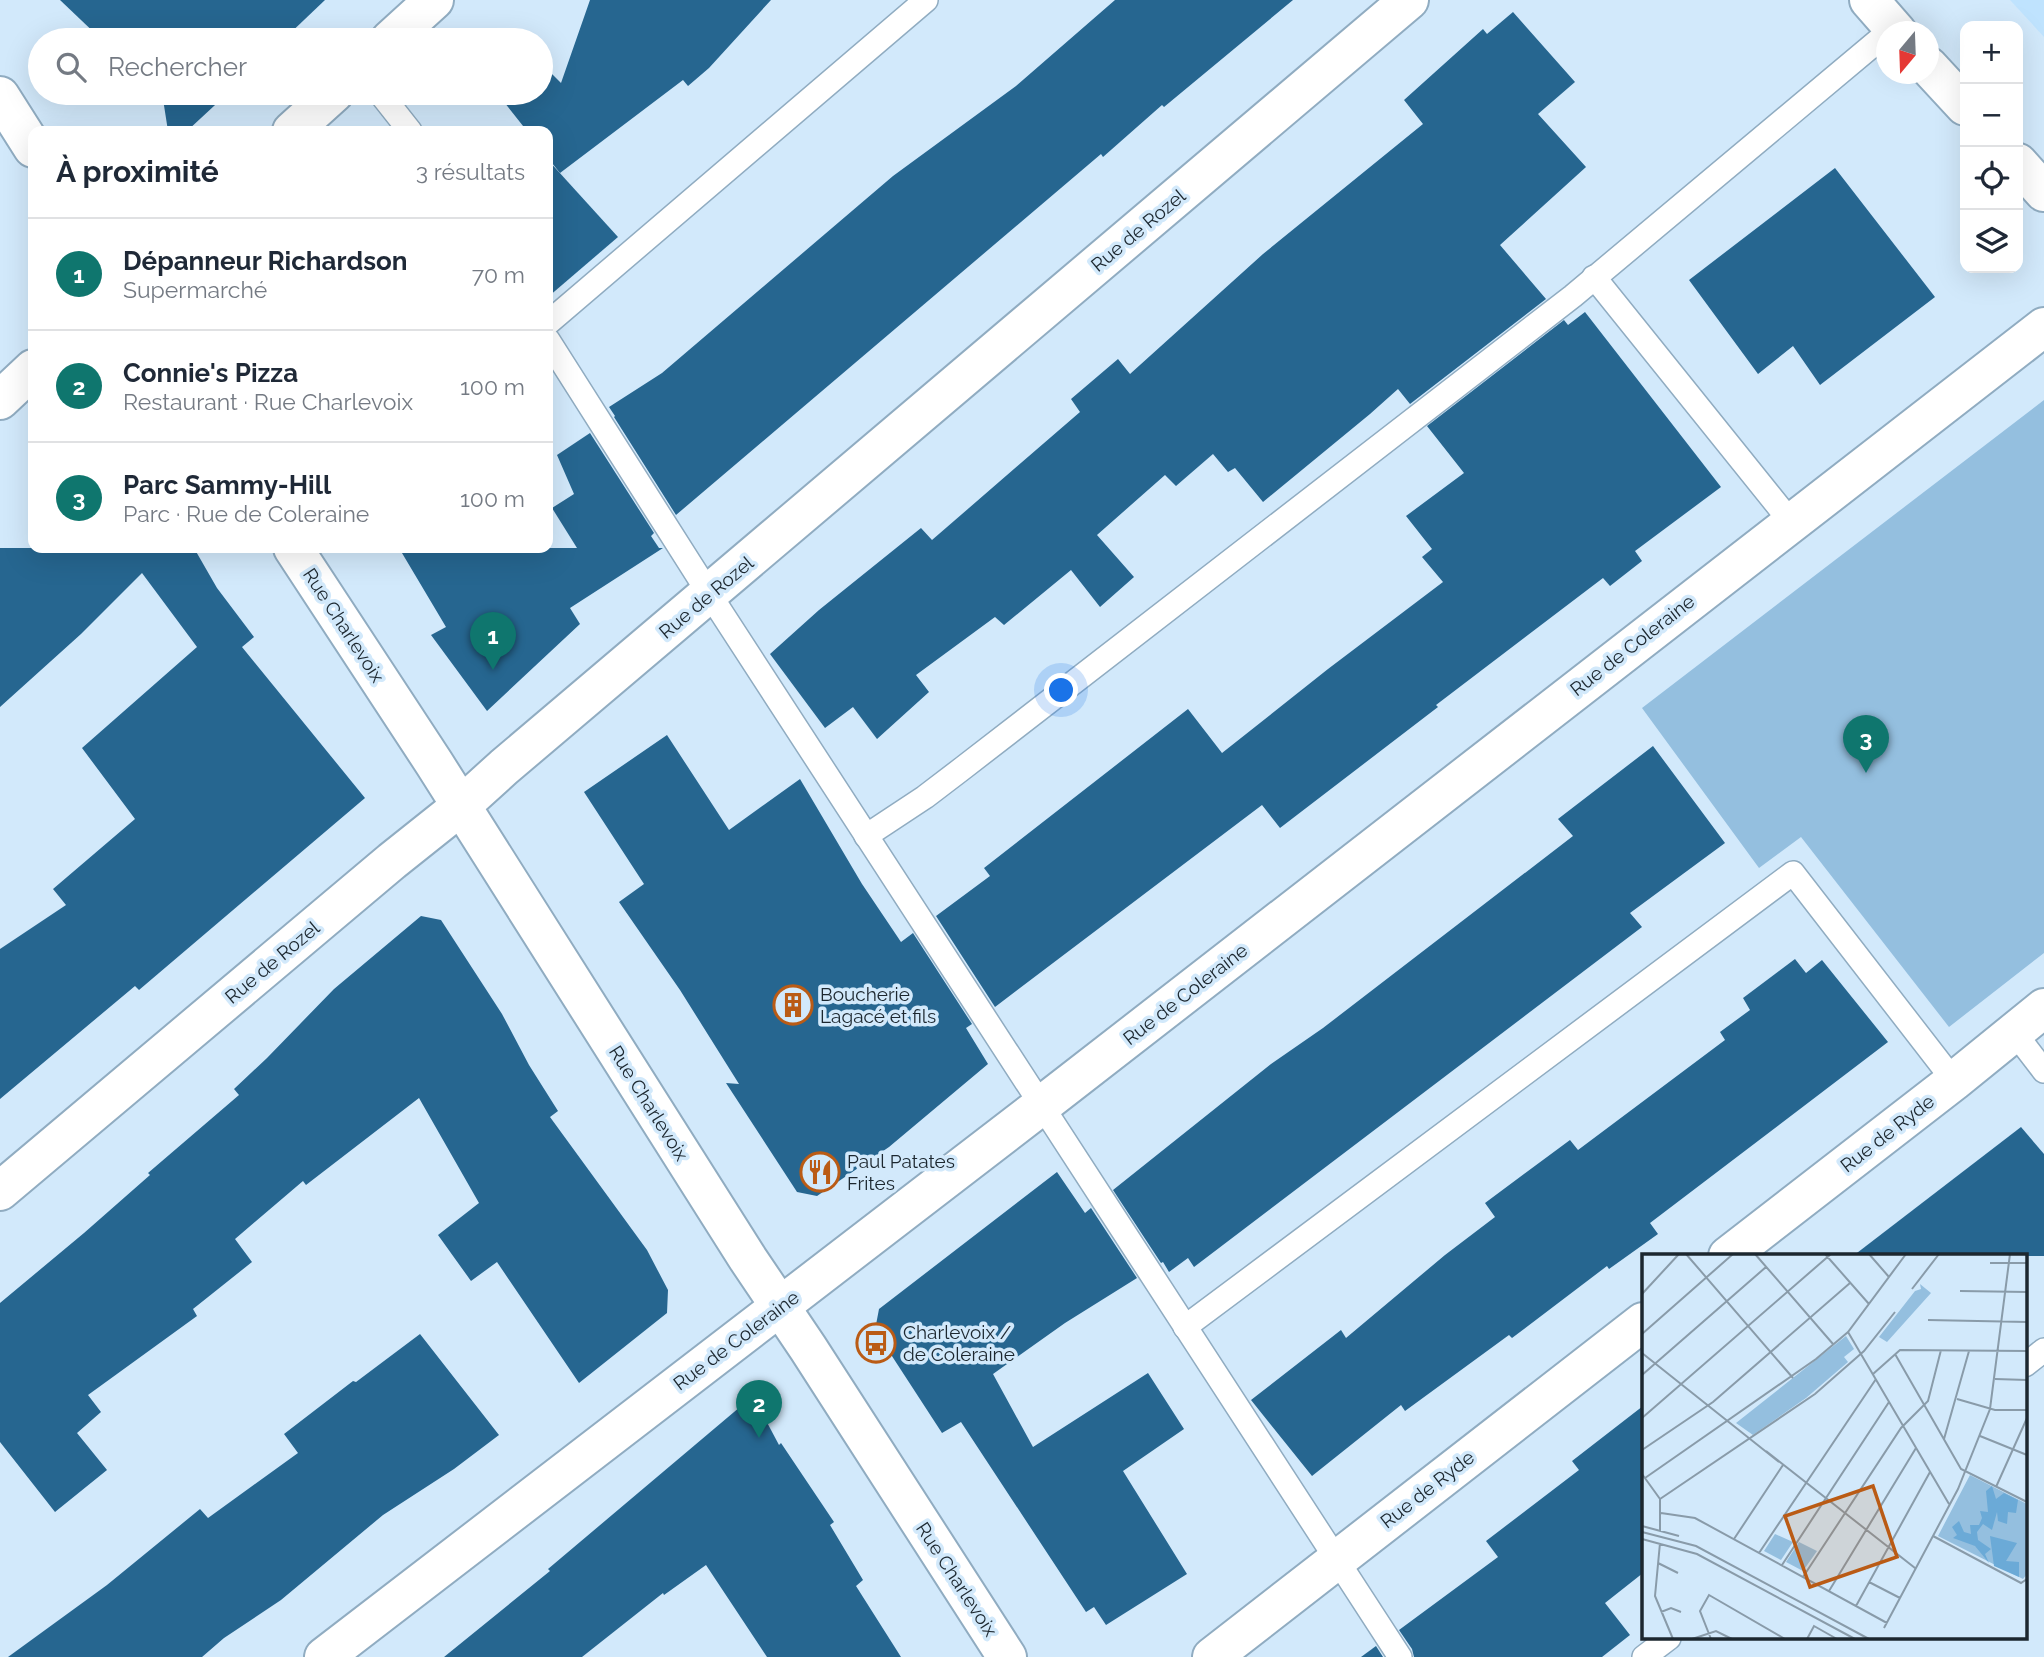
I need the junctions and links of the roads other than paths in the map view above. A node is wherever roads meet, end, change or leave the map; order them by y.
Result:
1 (434, 0) edge
2 (926, 0) edge
3 (1409, 0) edge
4 (403, 28) edge
5 (1876, 34) edge
6 (1939, 78) edge
7 (0, 96) edge
8 (1960, 101) edge
9 (321, 105) edge
10 (389, 105) edge
11 (298, 126) edge
12 (406, 126) edge
13 (28, 140) edge
14 (2023, 169) edge
15 (2044, 192) edge
16 (1594, 277) junction
17 (553, 319) edge
18 (2044, 327) edge
19 (553, 348) edge
20 (28, 374) edge
21 (0, 400) edge
22 (1791, 522) junction
23 (296, 553) edge
24 (710, 595) junction
25 (461, 806) junction
26 (866, 836) junction
27 (2044, 1008) edge
28 (2014, 1032) junction
29 (2044, 1071) edge
30 (1954, 1081) junction
31 (1042, 1105) junction
32 (0, 1191) edge
33 (1731, 1254) edge
34 (780, 1306) junction
35 (1642, 1323) edge
36 (1185, 1326) junction
37 (2044, 1350) edge
38 (2026, 1364) edge
39 (1337, 1559) junction
40 (1666, 1640) edge
41 (324, 1657) edge
42 (1007, 1657) edge
43 (1212, 1657) edge
44 (1400, 1657) edge
45 (1644, 1657) edge

1 - 4 street
2 - 17 lane
3 - 24 street, Rue de Rozel
5 - 16 lane
6 - 8 street
7 - 13 street
9 - 11 street
10 - 12 lane
14 - 15 street
16 - 22 lane
16 - 26 lane
18 - 22 street, Rue de Coleraine
19 - 24 lane
20 - 21 street
22 - 31 street, Rue de Coleraine
23 - 25 street, Rue Charlevoix
24 - 25 street, Rue de Rozel
24 - 26 lane
25 - 32 street, Rue de Rozel
25 - 34 street, Rue Charlevoix
26 - 31 lane
27 - 28 street, Rue de Ryde
28 - 29 lane
28 - 30 street, Rue de Ryde
30 - 33 street, Rue de Ryde
30 - 36 lane
31 - 34 street, Rue de Coleraine
31 - 36 lane
34 - 41 street, Rue de Coleraine
34 - 42 street, Rue Charlevoix
35 - 39 street, Rue de Ryde
36 - 39 lane
37 - 38 lane
39 - 43 street, Rue de Ryde
39 - 44 lane
40 - 45 lane

